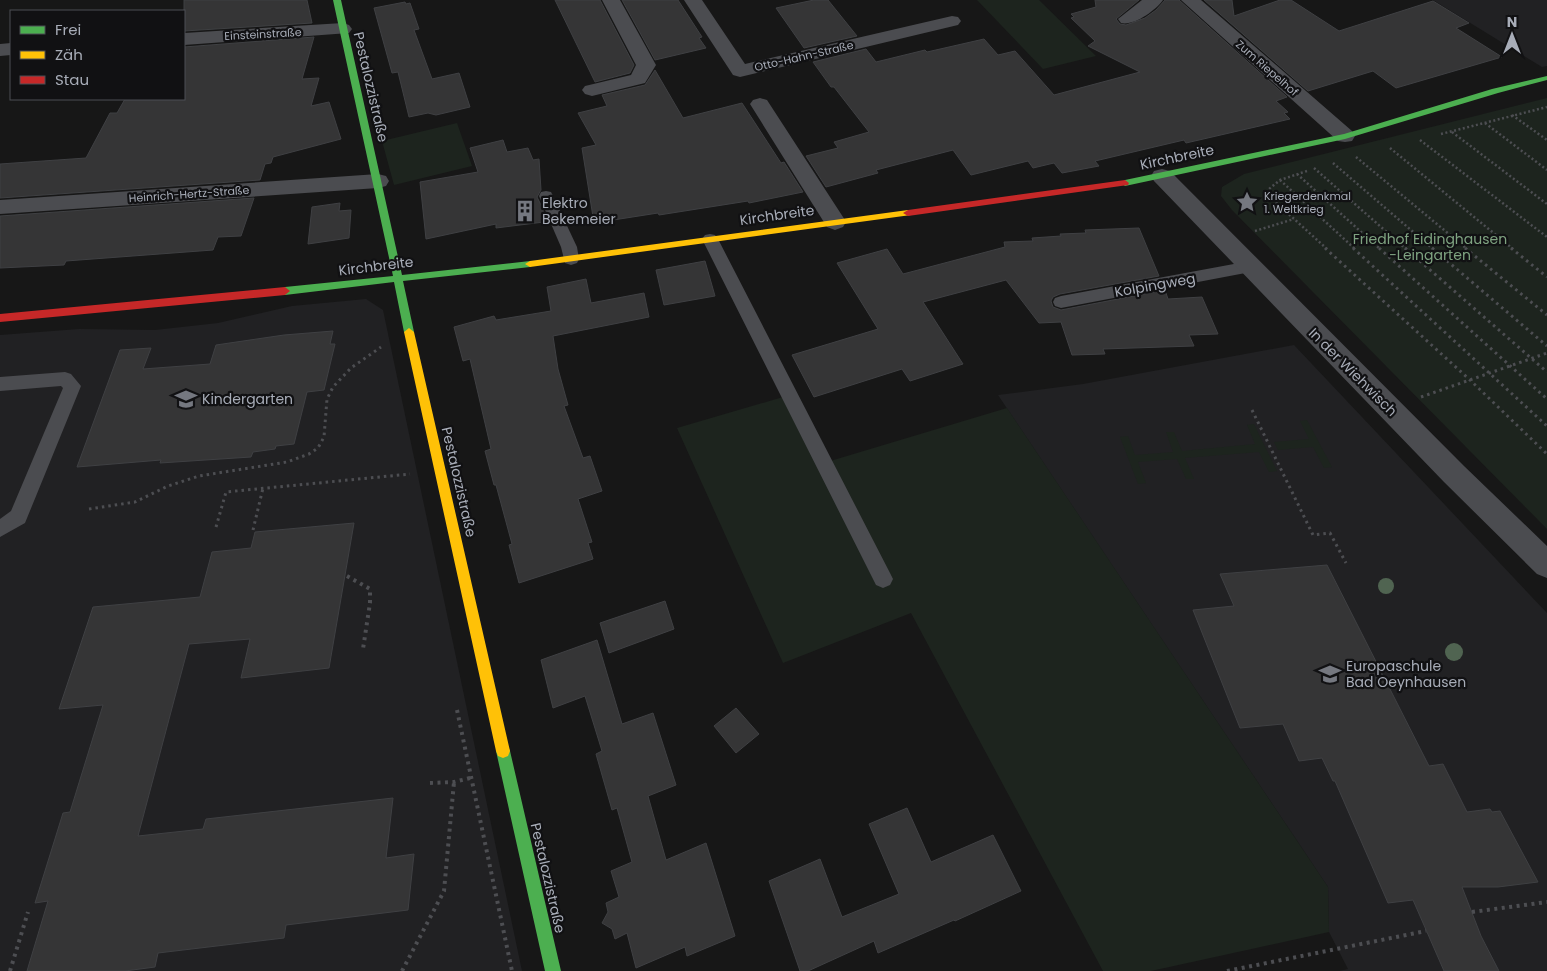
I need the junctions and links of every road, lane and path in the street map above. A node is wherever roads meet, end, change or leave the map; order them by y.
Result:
1 (337, 0) edge
2 (611, 0) edge
3 (693, 0) edge
4 (1154, 0) edge
5 (1190, 0) edge
6 (1127, 19) dead end
7 (952, 21) dead end
8 (342, 30) junction
9 (185, 39) edge
10 (1547, 78) edge
11 (592, 90) dead end
12 (760, 104) dead end
13 (1547, 107) edge
14 (1508, 113) dead end
15 (1513, 116) junction
16 (1484, 123) junction
17 (1451, 132) junction
18 (1345, 136) junction
19 (1436, 136) dead end
20 (1428, 138) dead end
21 (1420, 140) junction
22 (1547, 140) edge
23 (1413, 142) dead end
24 (1398, 146) dead end
25 (1390, 148) junction
26 (1382, 150) dead end
27 (1364, 154) dead end
28 (1356, 156) junction
29 (1348, 158) dead end
30 (1340, 160) dead end
31 (1323, 165) dead end
32 (1314, 168) junction
33 (1547, 170) edge
34 (1297, 174) junction
35 (1162, 176) junction
36 (1280, 180) junction
37 (378, 181) junction
38 (546, 196) dead end
39 (1547, 204) edge
40 (0, 207) edge
41 (1295, 219) junction
42 (835, 222) junction
43 (1248, 234) dead end
44 (1547, 238) edge
45 (710, 239) junction
46 (571, 259) junction
47 (1250, 267) junction
48 (1547, 277) edge
49 (398, 279) junction
50 (1061, 302) dead end
51 (1547, 315) edge
52 (0, 318) edge
53 (388, 346) dead end
54 (1547, 346) edge
55 (1547, 354) edge
56 (1532, 358) junction
57 (1512, 366) junction
58 (1547, 372) edge
59 (1490, 373) junction
60 (1470, 380) junction
61 (0, 384) edge
62 (1420, 397) dead end
63 (1547, 399) edge
64 (1252, 410) dead end
65 (1547, 426) edge
66 (1547, 454) edge
67 (414, 473) dead end
68 (263, 488) junction
69 (89, 509) dead end
70 (216, 527) dead end
71 (0, 529) edge
72 (253, 530) dead end
73 (1346, 563) dead end
74 (1547, 565) edge
75 (347, 576) dead end
76 (883, 579) dead end
77 (363, 648) dead end
78 (470, 778) dead end
79 (454, 782) junction
80 (430, 783) dead end
81 (1547, 902) edge
82 (28, 912) dead end
83 (1472, 912) dead end
84 (1426, 932) dead end
85 (10, 971) edge
86 (402, 971) edge
87 (553, 971) edge
88 (1227, 971) edge

1 - 8 street, Pestalozzistraße
2 - 11 street
3 - 7 street, Otto-Hahn-Straße
4 - 6 street
5 - 18 street, Zum Riepelhof
8 - 9 street, Einsteinstraße
8 - 37 street, Pestalozzistraße
10 - 18 street, Kirchbreite
12 - 42 street
13 - 15 path
14 - 15 path
15 - 16 path
15 - 22 path
16 - 17 path
16 - 33 path
17 - 19 path
17 - 39 path
18 - 35 street, Kirchbreite
20 - 21 path
21 - 23 path
21 - 44 path
24 - 25 path
25 - 26 path
25 - 48 path
27 - 28 path
28 - 29 path
28 - 51 path
30 - 54 path
31 - 32 path
32 - 34 path
32 - 56 path
34 - 36 path
34 - 57 path
35 - 42 street, Kirchbreite
35 - 47 street, In der Wiehwisch
36 - 41 path
36 - 59 path
37 - 40 street, Heinrich-Hertz-Straße
37 - 49 street, Pestalozzistraße
38 - 46 lane
41 - 43 path
41 - 60 path
42 - 45 street, Kirchbreite
45 - 46 street, Kirchbreite
45 - 76 lane
46 - 49 street, Kirchbreite
47 - 50 lane, Kolpingweg
47 - 74 street, In der Wiehwisch
49 - 52 street, Kirchbreite
49 - 87 street, Pestalozzistraße
53 - 69 path
55 - 56 path
56 - 57 path
56 - 58 path
57 - 59 path
57 - 63 path
59 - 60 path
59 - 65 path
60 - 62 path
60 - 66 path
61 - 71 lane
64 - 73 path
67 - 68 path
68 - 70 path
68 - 72 path
75 - 77 path
78 - 79 path
79 - 80 path
79 - 86 path
81 - 83 path
82 - 85 path
84 - 88 path

